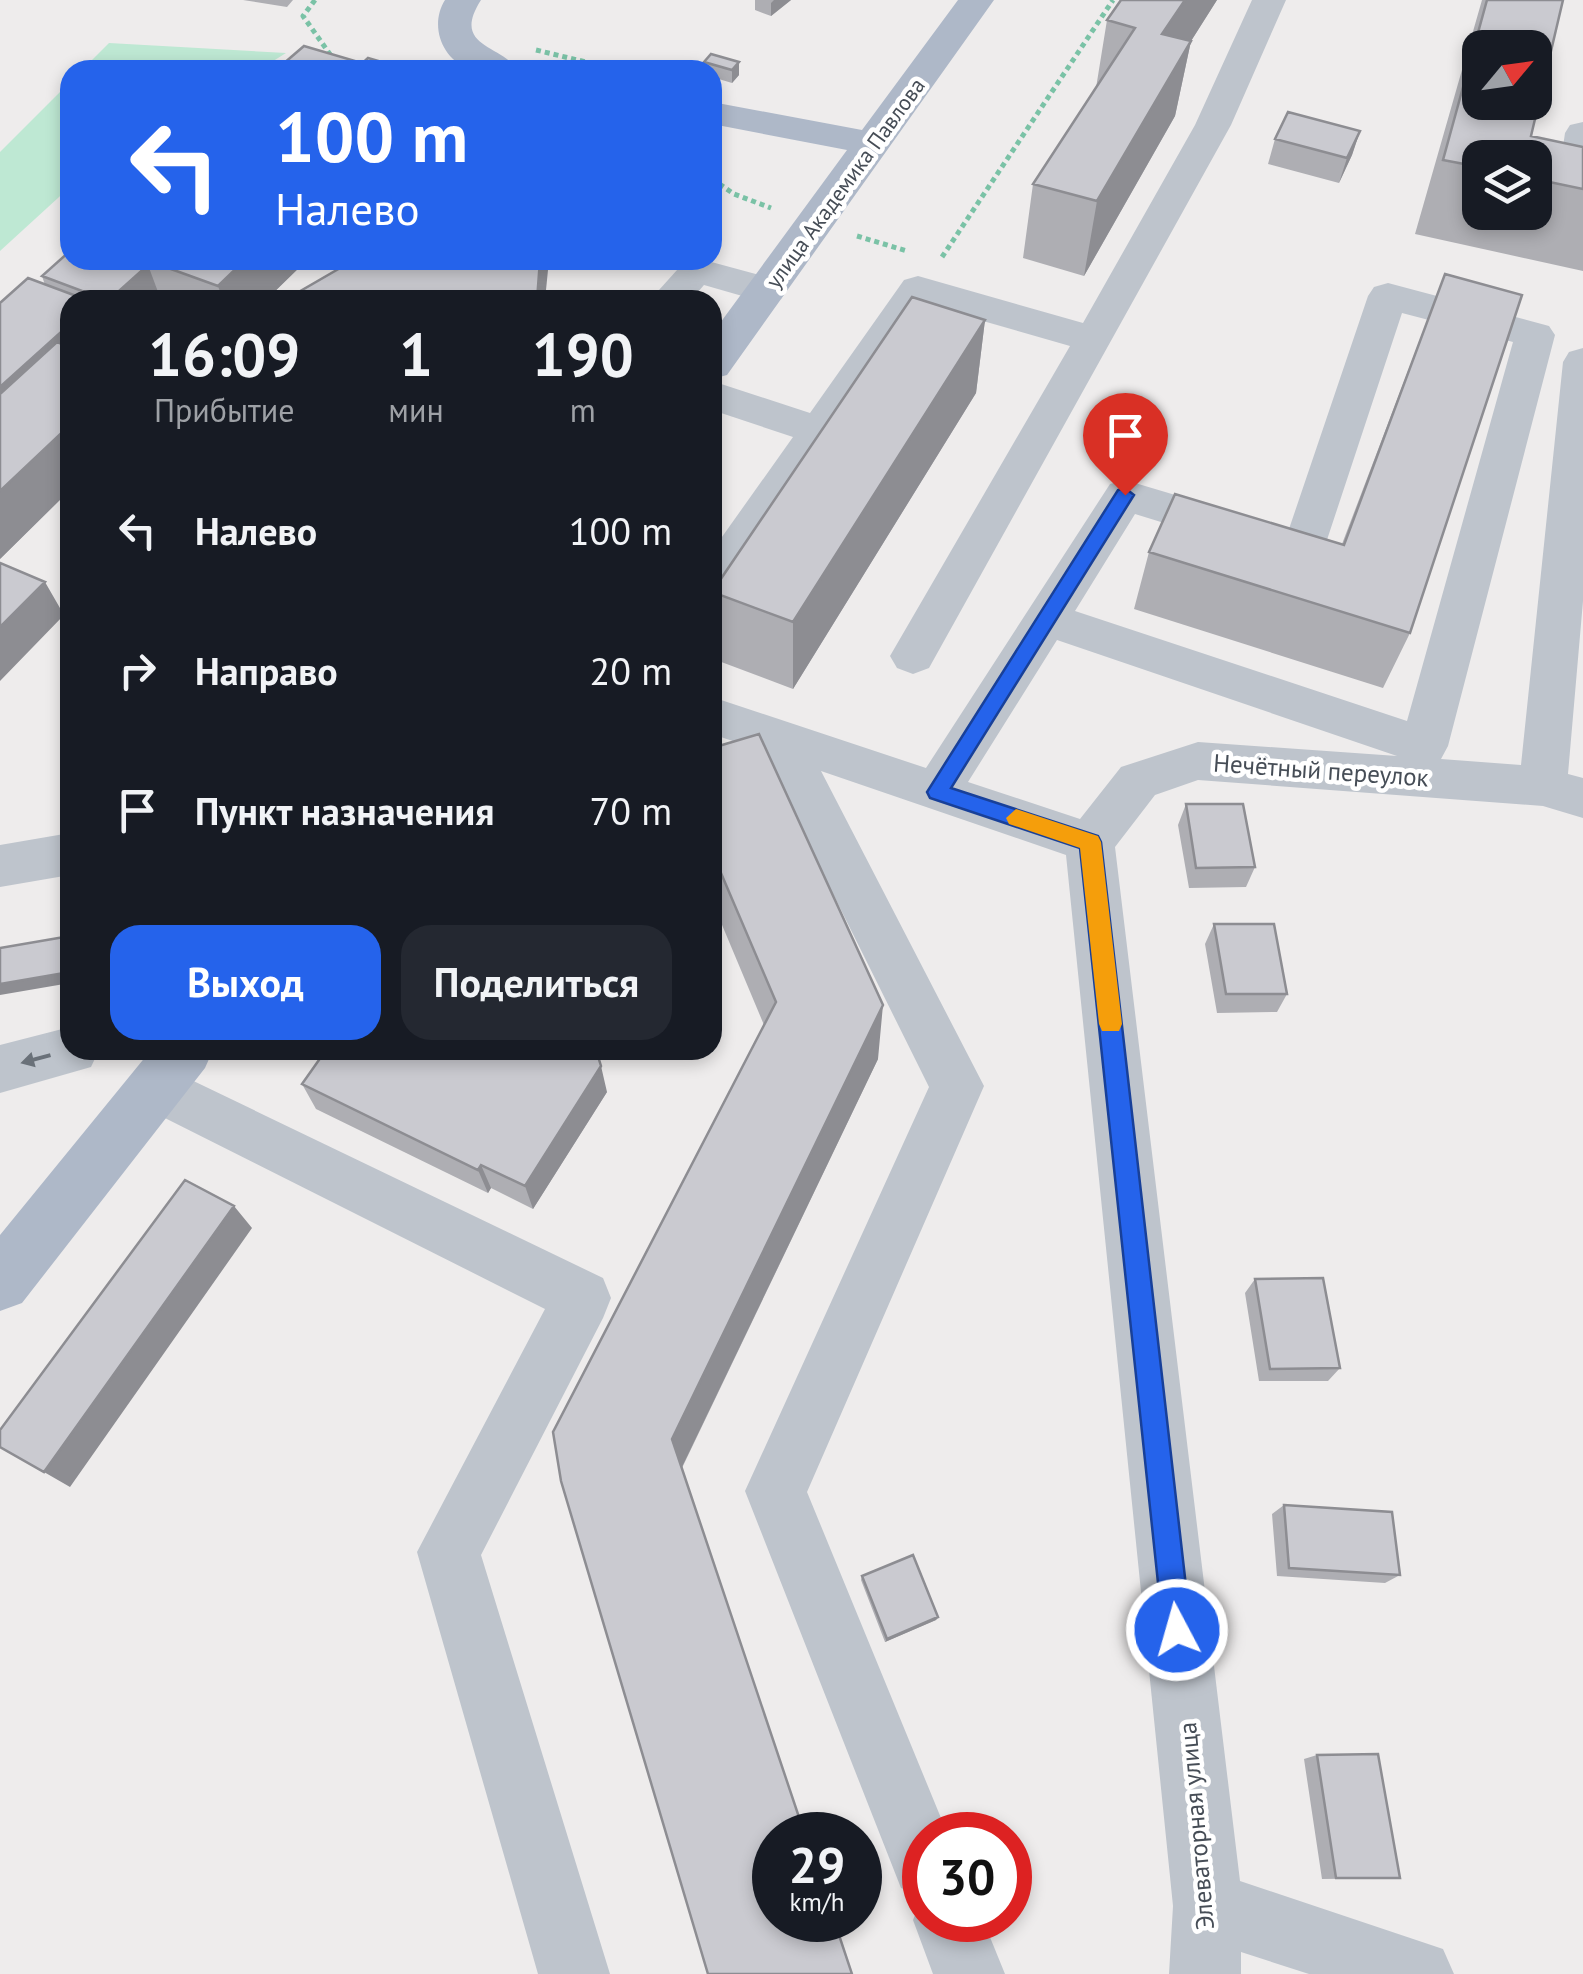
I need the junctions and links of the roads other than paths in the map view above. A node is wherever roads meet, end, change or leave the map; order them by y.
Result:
1 (463, 0) edge
2 (976, 0) edge
3 (1269, 0) edge
4 (510, 58) edge
5 (722, 114) edge
6 (1583, 133) edge
7 (874, 144) junction
8 (1583, 202) edge
9 (695, 270) joint
10 (678, 290) edge
11 (767, 290) junction
12 (1094, 339) junction
13 (722, 351) edge
14 (1583, 362) edge
15 (722, 399) edge
16 (820, 432) junction
17 (722, 572) edge
18 (1046, 619) junction
19 (913, 656) dead end
20 (722, 719) edge
21 (780, 739) junction
22 (938, 792) junction
23 (1563, 792) edge
24 (1090, 842) junction
25 (60, 856) edge
26 (0, 866) edge
27 (60, 1053) edge
28 (170, 1068) edge
29 (0, 1069) edge
30 (0, 1282) edge
31 (904, 1812) edge
32 (1208, 1906) junction
33 (957, 1942) edge
34 (574, 1974) edge
35 (969, 1974) edge
36 (1205, 1974) edge
37 (1418, 1974) edge

1 - 4 main road
2 - 7 main road, улица Академика Павлова
3 - 12 street
5 - 7 main road
6 - 8 street
7 - 11 main road, улица Академика Павлова
9 - 10 street
9 - 11 street
11 - 13 main road, улица Академика Павлова
12 - 16 street
12 - 19 street
14 - 23 street
15 - 16 street
16 - 17 street
18 - 18 street
18 - 22 street
20 - 21 street
21 - 22 street
21 - 31 street
22 - 24 street
23 - 24 street, Нечётный переулок
24 - 32 street, Элеваторная улица
25 - 26 street
27 -> 29 street
28 - 30 main road
28 - 34 street
32 - 36 street, Элеваторная улица
32 - 37 street
33 - 35 street

